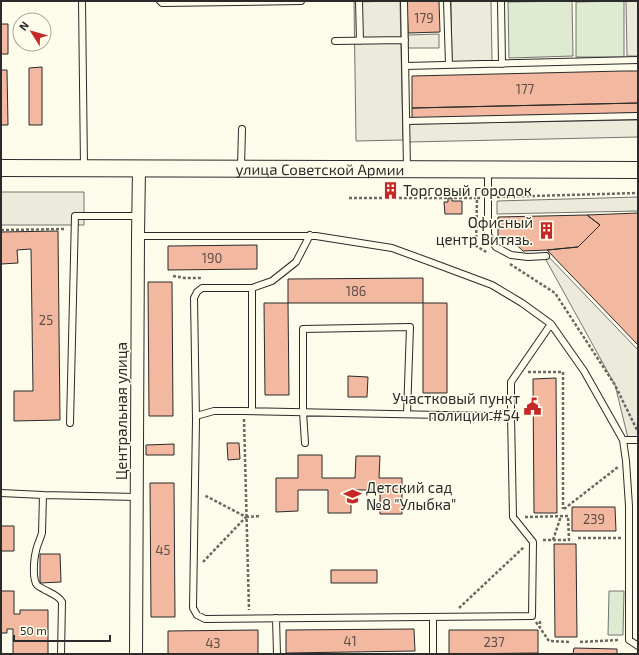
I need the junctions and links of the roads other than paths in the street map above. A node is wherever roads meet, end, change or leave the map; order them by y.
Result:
1 (82, 1) edge
2 (160, 1) edge
3 (301, 1) edge
4 (359, 1) edge
5 (404, 1) edge
6 (447, 1) edge
7 (501, 1) edge
8 (405, 40) junction
9 (335, 41) dead end
10 (360, 41) junction
11 (638, 60) edge
12 (502, 64) junction
13 (449, 65) junction
14 (406, 66) junction
15 (638, 116) edge
16 (406, 122) junction
17 (242, 129) dead end
18 (1, 168) edge
19 (84, 168) junction
20 (139, 169) junction
21 (241, 169) junction
22 (407, 169) junction
23 (488, 170) junction
24 (638, 170) edge
25 (138, 216) junction
26 (310, 235) junction
27 (138, 236) junction
28 (546, 256) dead end
29 (252, 288) junction
30 (551, 324) junction
31 (252, 411) junction
32 (303, 412) junction
33 (408, 414) junction
34 (511, 415) junction
35 (196, 416) junction
36 (70, 423) dead end
37 (623, 440) junction
38 (638, 440) edge
39 (304, 443) dead end
40 (1, 493) edge
41 (43, 495) junction
42 (137, 497) junction
43 (433, 617) junction
44 (276, 618) junction
45 (638, 646) edge
46 (61, 654) edge
47 (136, 654) edge
48 (276, 654) edge
49 (433, 654) edge

1 - 19 lane
2 - 3 lane
4 - 10 lane
5 - 8 lane
6 - 13 lane
7 - 12 lane
8 - 10 lane
8 - 14 lane
9 - 10 lane
11 - 12 lane
12 - 13 lane
13 - 14 lane
14 - 16 lane
15 - 16 lane
16 - 22 lane
17 - 21 lane
18 - 19 main road, улица Советской Армии
19 - 20 main road, улица Советской Армии
20 - 21 main road, улица Советской Армии
20 - 25 street, Центральная улица
21 - 22 main road, улица Советской Армии
22 - 23 main road, улица Советской Армии
23 - 24 main road, улица Советской Армии
23 - 28 lane
25 - 27 street, Центральная улица
25 - 36 lane
26 - 27 lane
26 - 29 lane
26 - 30 lane
27 - 42 street, Центральная улица
29 - 31 lane
29 - 35 lane
30 - 34 lane
30 - 37 lane
31 - 32 lane
31 - 35 lane
32 - 33 lane
32 - 33 lane
32 - 39 lane
33 - 34 lane
34 - 43 lane
35 - 44 lane
37 - 38 lane
37 - 45 lane
40 - 41 lane
41 - 42 lane
41 - 46 lane
42 - 47 street, Центральная улица
43 - 44 lane
43 - 49 lane
44 - 48 lane

